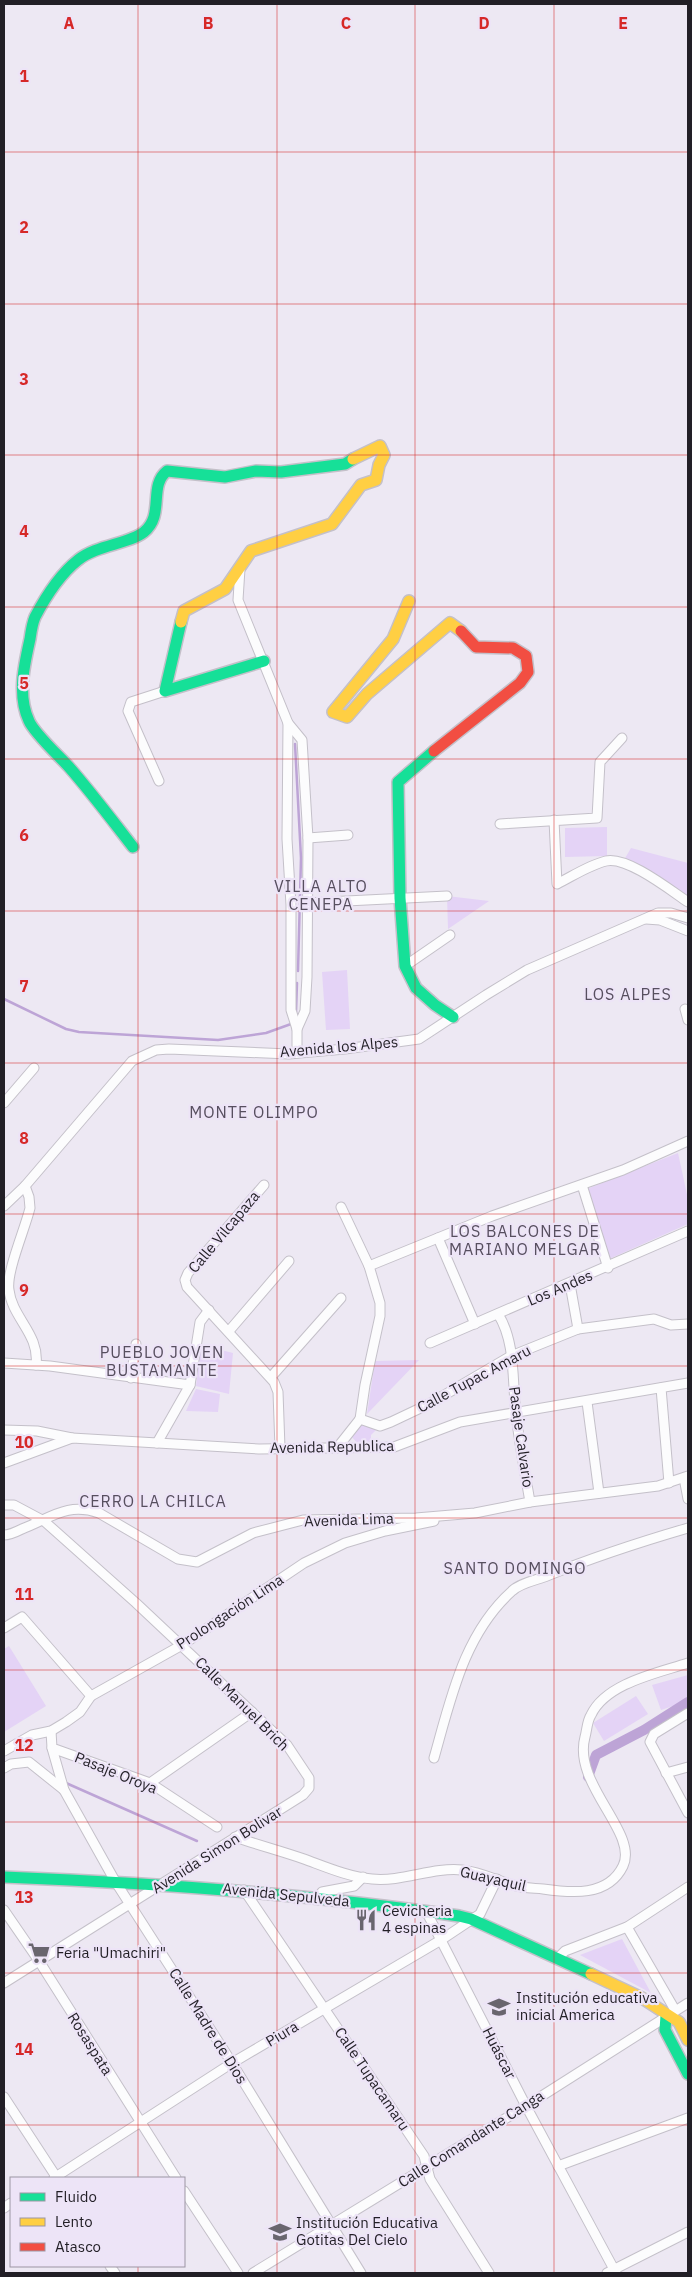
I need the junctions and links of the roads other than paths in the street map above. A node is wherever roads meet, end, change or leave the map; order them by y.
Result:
1 (240, 566) junction
2 (409, 601) dead end
3 (264, 661) junction
4 (165, 691) junction
5 (288, 722) junction
6 (622, 738) dead end
7 (160, 781) dead end
8 (554, 820) junction
9 (500, 824) dead end
10 (348, 835) dead end
11 (308, 838) junction
12 (134, 848) dead end
13 (447, 896) dead end
14 (400, 898) junction
15 (688, 902) edge
16 (306, 903) junction
17 (688, 918) edge
18 (644, 919) junction
19 (688, 931) edge
20 (450, 935) dead end
21 (405, 966) junction
22 (685, 1009) dead end
23 (453, 1017) junction
24 (688, 1020) edge
25 (296, 1026) junction
26 (297, 1053) junction
27 (34, 1068) dead end
28 (4, 1103) edge
29 (688, 1141) edge
30 (264, 1185) dead end
31 (582, 1185) junction
32 (25, 1186) junction
33 (6, 1201) edge
34 (341, 1207) dead end
35 (688, 1231) edge
36 (438, 1238) junction
37 (289, 1261) dead end
38 (369, 1266) junction
39 (608, 1268) junction
40 (570, 1284) junction
41 (341, 1298) dead end
42 (209, 1310) junction
43 (498, 1314) junction
44 (475, 1324) junction
45 (688, 1324) edge
46 (578, 1329) junction
47 (228, 1331) junction
48 (430, 1343) dead end
49 (136, 1344) dead end
50 (510, 1356) junction
51 (4, 1363) edge
52 (36, 1365) junction
53 (271, 1377) junction
54 (131, 1378) junction
55 (688, 1383) edge
56 (190, 1386) junction
57 (661, 1388) junction
58 (587, 1402) junction
59 (516, 1413) junction
60 (360, 1420) junction
61 (4, 1430) edge
62 (72, 1438) junction
63 (157, 1442) junction
64 (280, 1448) junction
65 (337, 1448) junction
66 (4, 1463) edge
67 (686, 1477) edge
68 (669, 1484) junction
69 (599, 1493) junction
70 (688, 1500) edge
71 (530, 1502) junction
72 (4, 1504) edge
73 (474, 1513) junction
74 (44, 1521) junction
75 (688, 1528) edge
76 (4, 1535) edge
77 (4, 1628) edge
78 (182, 1645) junction
79 (688, 1663) edge
80 (91, 1696) junction
81 (252, 1712) junction
82 (688, 1713) edge
83 (51, 1731) junction
84 (52, 1748) junction
85 (4, 1751) edge
86 (434, 1758) dead end
87 (688, 1767) edge
88 (4, 1768) edge
89 (666, 1773) junction
90 (150, 1783) junction
91 (64, 1790) junction
92 (303, 1795) joint
93 (688, 1813) edge
94 (217, 1827) dead end
95 (235, 1838) junction
96 (4, 1877) edge
97 (363, 1877) junction
98 (497, 1879) junction
99 (115, 1880) junction
100 (165, 1884) junction
101 (688, 1888) edge
102 (244, 1890) junction
103 (318, 1897) junction
104 (131, 1904) junction
105 (4, 1910) edge
106 (426, 1911) junction
107 (471, 1919) junction
108 (627, 1927) junction
109 (441, 1940) junction
110 (558, 1958) junction
111 (39, 1961) junction
112 (4, 1983) edge
113 (688, 2003) edge
114 (324, 2008) junction
115 (671, 2013) junction
116 (688, 2040) edge
117 (232, 2063) junction
118 (687, 2067) edge
119 (4, 2097) edge
120 (526, 2106) junction
121 (688, 2118) edge
122 (139, 2123) junction
123 (427, 2166) junction
124 (558, 2166) junction
125 (55, 2177) edge
126 (58, 2177) edge
127 (175, 2177) edge
128 (185, 2193) edge
129 (330, 2225) junction
130 (688, 2232) edge
131 (613, 2272) edge
132 (238, 2273) edge
133 (252, 2273) edge
134 (361, 2273) edge
135 (489, 2273) edge

1 - 3 street
1 - 4 street
1 - 12 street
2 - 14 street
3 - 4 street
3 - 5 street
4 - 7 street
5 - 11 street
5 - 25 street
6 - 8 street
8 - 9 street
8 - 15 street
10 - 11 street
11 - 16 street
13 - 14 street
14 - 16 street
14 - 21 street
16 - 25 street
17 - 18 street, Avenida los Alpes
18 - 19 street
18 - 23 street, Avenida los Alpes
20 - 21 street
21 - 23 street
22 - 24 street
23 - 26 street, Avenida los Alpes
25 - 26 street
26 - 32 street, Avenida los Alpes
27 - 28 street
29 - 31 street
30 - 42 street, Calle Vilcapaza
31 - 36 street
31 - 39 street
32 - 33 street, Avenida los Alpes
32 - 52 street
34 - 38 street
35 - 39 street, Los Andes
36 - 38 street
36 - 44 street
37 - 47 street
38 - 60 street
39 - 40 street, Los Andes
40 - 43 street, Los Andes
40 - 46 street
41 - 53 street
42 - 47 street
42 - 56 street
43 - 44 street, Los Andes
43 - 50 street, Pasaje Calvario
44 - 48 street, Los Andes
45 - 46 street, Calle Tupac Amaru
46 - 50 street, Calle Tupac Amaru
47 - 53 street
49 - 54 street
50 - 59 street, Pasaje Calvario
50 - 60 street, Calle Tupac Amaru
51 - 52 street
52 - 54 street
53 - 64 street
54 - 56 street
55 - 57 street, Avenida Republica
56 - 63 street
57 - 58 street, Avenida Republica
57 - 68 street
58 - 59 street, Avenida Republica
58 - 69 street
59 - 65 street, Avenida Republica
59 - 71 street, Pasaje Calvario
60 - 65 street
61 - 62 street
62 - 63 street, Avenida Republica
62 - 66 street, Avenida Republica
63 - 64 street, Avenida Republica
64 - 65 street, Avenida Republica
67 - 68 street, Avenida Lima
67 - 70 street
68 - 69 street, Avenida Lima
69 - 71 street, Avenida Lima
71 - 73 street, Avenida Lima
72 - 74 street
73 - 74 street, Avenida Lima
73 - 78 street, Prolongación Lima
74 - 76 street, Avenida Lima
74 - 78 street, Calle Manuel Brich
75 - 86 street
77 - 80 street
78 - 80 street, Prolongación Lima
78 - 81 street, Calle Manuel Brich
79 - 98 street, Guayaquil
80 - 83 street, Prolongación Lima
81 - 90 street
81 - 92 street, Calle Manuel Brich
82 - 89 street
83 - 84 street
83 - 85 street, Prolongación Lima
84 - 90 street, Pasaje Oroya
84 - 91 street, Calle Madre de Dios
87 - 89 street
88 - 91 street
89 - 93 street
90 - 94 street, Pasaje Oroya
91 - 99 street, Calle Madre de Dios
92 - 95 street, Avenida Simon Bolivar
95 - 97 street, Guayaquil
95 - 100 street, Avenida Simon Bolivar
96 - 99 street, Avenida Sepulveda
97 - 98 street, Guayaquil
97 - 103 street
98 - 107 street, Piura
99 - 100 street, Avenida Sepulveda
99 - 104 street, Calle Madre de Dios
100 - 102 street, Avenida Sepulveda
100 - 104 street, Avenida Simon Bolivar
101 - 108 street
102 - 103 street, Avenida Sepulveda
102 - 114 street, Calle Tupacamaru
103 - 106 street, Avenida Sepulveda
104 - 111 street, Avenida Simon Bolivar
104 - 117 street, Calle Madre de Dios
105 - 111 street, Rosaspata
106 - 107 street, Avenida Sepulveda
106 - 109 street, Huáscar
107 - 109 street, Piura
107 - 110 street, Avenida Sepulveda
108 - 110 street
108 - 115 street
109 - 114 street, Piura
109 - 120 street, Huáscar
110 - 115 street, Avenida Sepulveda
111 - 112 street, Avenida Simon Bolivar
111 - 122 street, Rosaspata
113 - 115 street, Calle Comandante Canga
114 - 117 street, Piura
114 - 123 street, Calle Tupacamaru
115 - 116 street, Avenida Sepulveda
115 - 118 street
115 - 120 street, Calle Comandante Canga
117 - 122 street, Piura
117 - 129 street, Calle Madre de Dios
119 - 125 street
120 - 123 street, Calle Comandante Canga
120 - 124 street, Huáscar
121 - 124 street
122 - 126 street, Piura
122 - 127 street, Rosaspata
123 - 129 street, Calle Comandante Canga
123 - 135 street, Calle Tupacamaru
124 - 131 street, Huáscar
128 - 132 street
129 - 133 street, Calle Comandante Canga
129 - 134 street, Calle Madre de Dios
130 - 131 street

